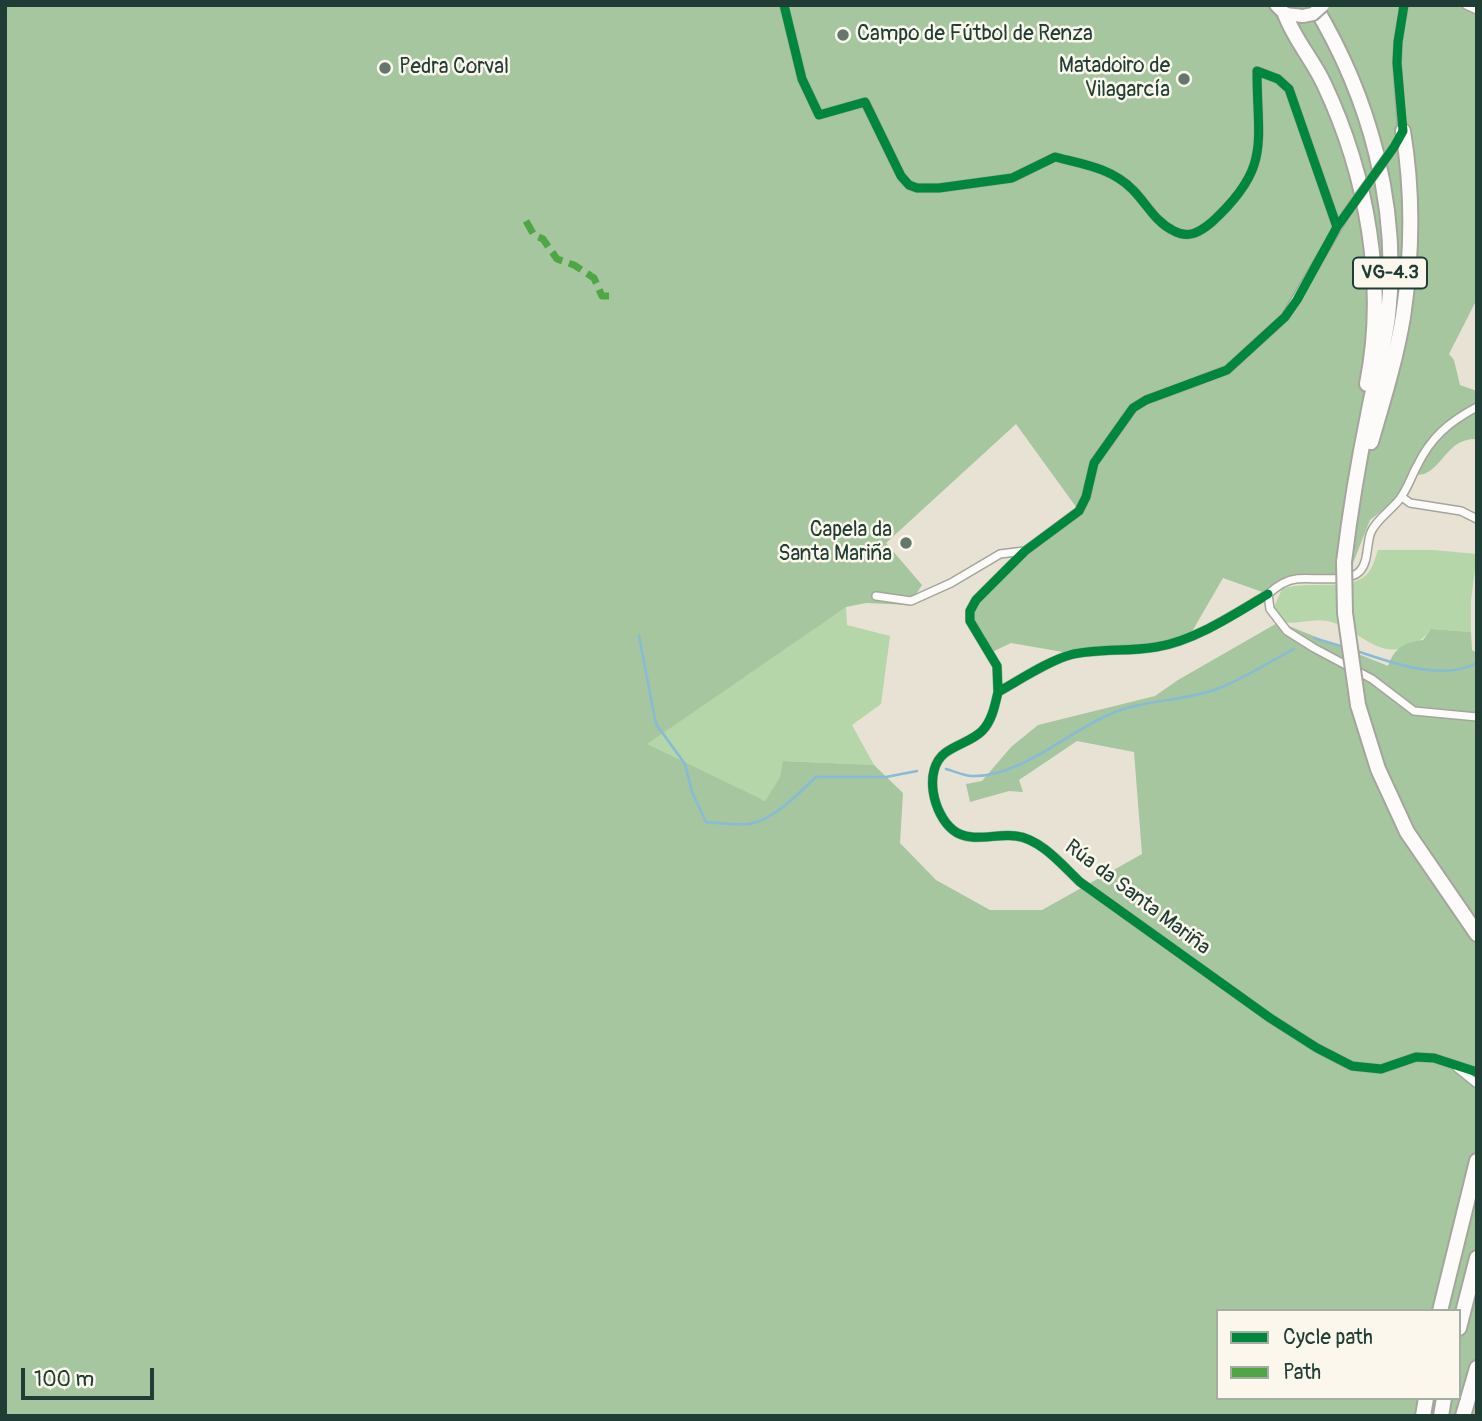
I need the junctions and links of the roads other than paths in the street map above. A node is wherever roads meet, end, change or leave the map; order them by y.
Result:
1 (784, 5) edge
2 (1323, 5) edge
3 (1404, 5) edge
4 (1466, 5) edge
5 (1281, 9) edge
6 (1308, 10) edge
7 (1477, 10) edge
8 (1403, 131) junction
9 (1337, 227) junction
10 (1477, 407) edge
11 (1402, 497) junction
12 (1350, 510) junction
13 (1477, 519) edge
14 (1025, 551) junction
15 (1268, 594) junction
16 (876, 596) dead end
17 (998, 692) junction
18 (1477, 717) edge
19 (1477, 934) edge
20 (1448, 1063) junction
21 (1477, 1072) edge
22 (1477, 1084) edge
23 (1477, 1161) edge
24 (1477, 1258) edge
25 (1440, 1309) edge
26 (1461, 1320) edge
27 (1477, 1368) edge
28 (1463, 1416) edge

1 - 9 street
2 - 6 main road, bridge
3 - 8 street
4 - 7 street
5 - 6 main road
5 - 12 highway
6 - 12 highway, VG-4.3
8 - 9 street, Rúa da Santa Mariña, bridge
8 - 12 highway
9 - 14 street, Rúa da Santa Mariña
10 - 11 street
11 - 13 street
11 - 15 street
12 - 19 highway, VG-4.3, bridge
14 - 16 street, Rúa da Santa Mariña
14 - 17 street, Rúa da Santa Mariña
15 - 17 street
15 - 18 street
17 - 20 street, Rúa da Santa Mariña
20 - 21 street, Rúa da Santa Mariña
20 - 22 street, Rúa da Santa Mariña
23 - 25 highway
24 - 26 highway
27 - 28 highway

